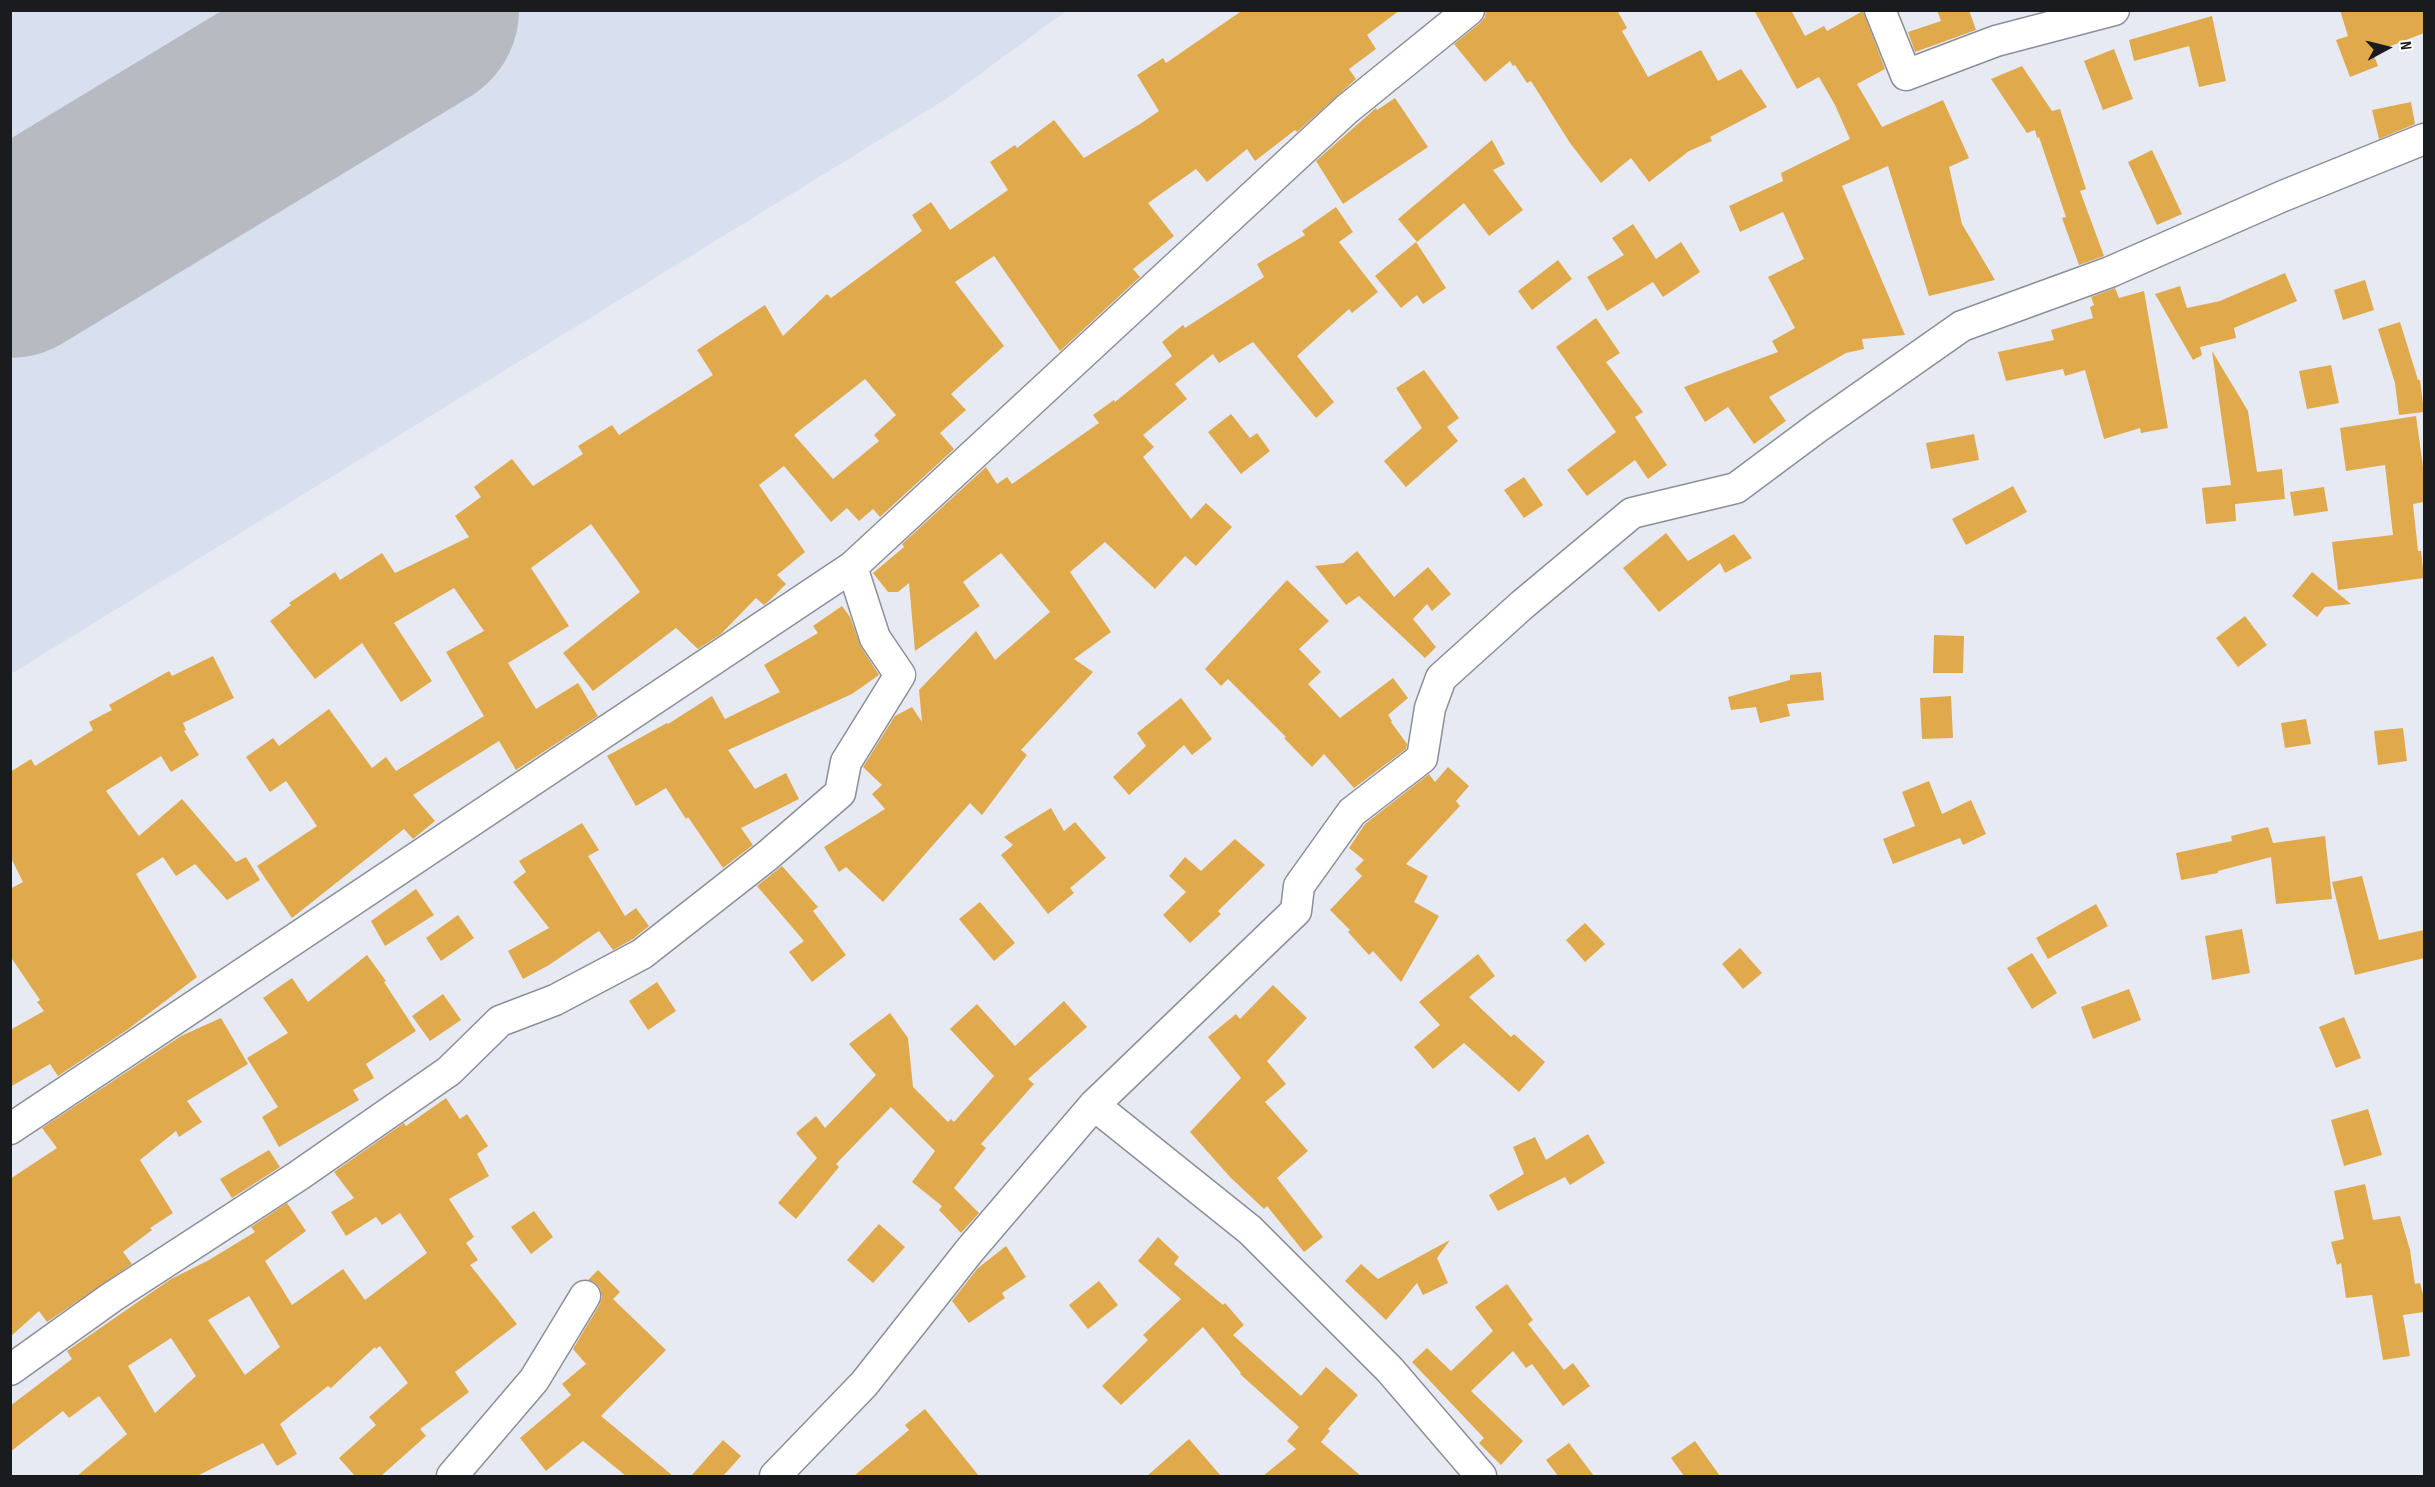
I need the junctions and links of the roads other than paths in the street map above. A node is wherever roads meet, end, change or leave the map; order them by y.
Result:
1 (1469, 10) edge
2 (1880, 10) edge
3 (2114, 10) edge
4 (2424, 139) edge
5 (852, 567) junction
6 (1094, 1105) junction
7 (10, 1129) edge
8 (585, 1296) dead end
9 (10, 1370) edge
10 (452, 1476) edge
11 (775, 1476) edge
12 (1481, 1476) edge

1 - 5 street
2 - 3 street
4 - 6 street
5 - 7 street
5 - 9 street
6 - 11 street
6 - 12 street
8 - 10 street

